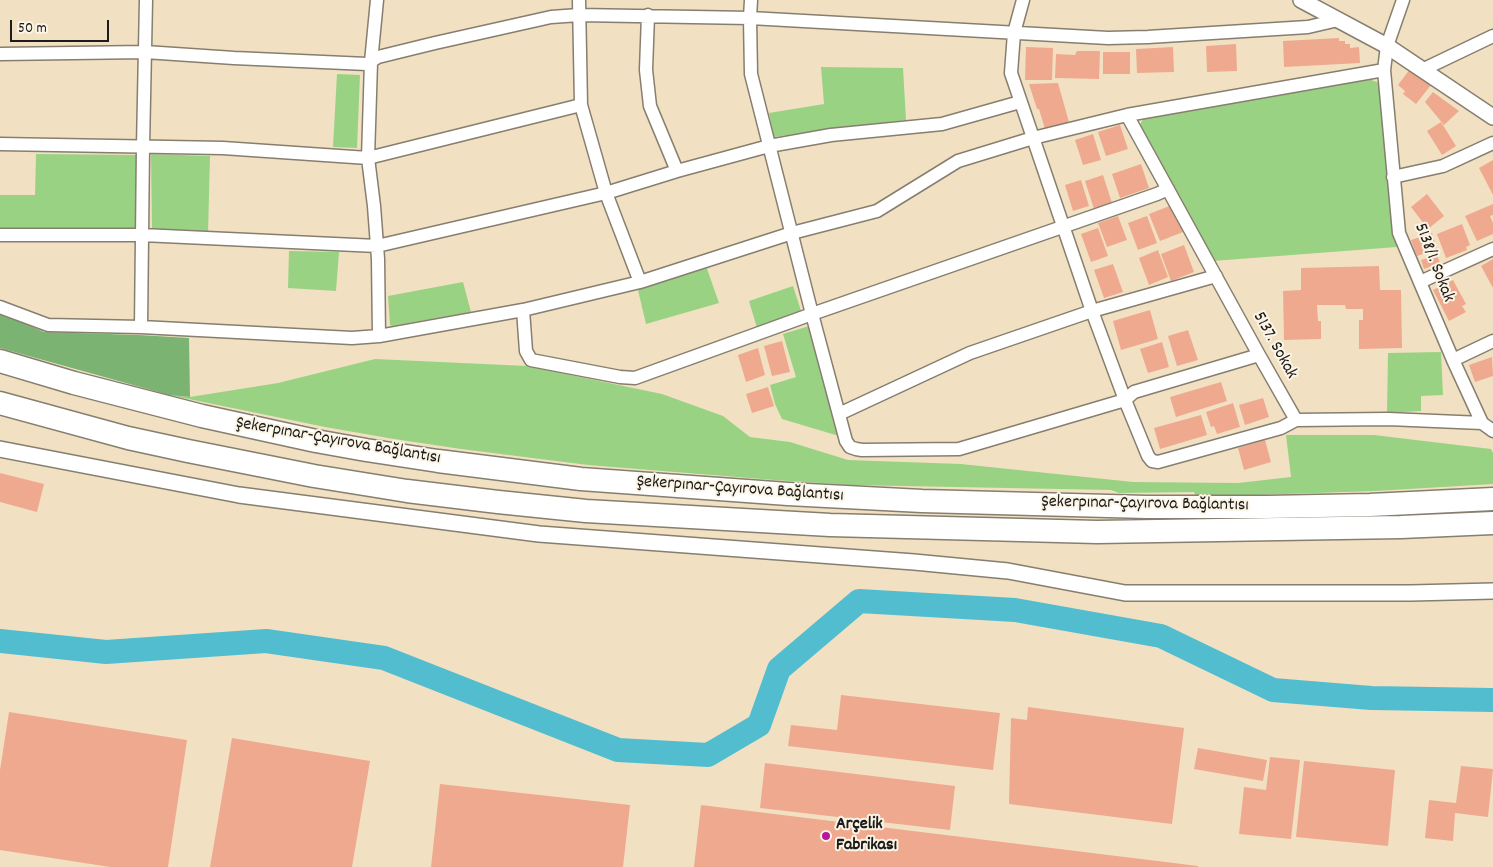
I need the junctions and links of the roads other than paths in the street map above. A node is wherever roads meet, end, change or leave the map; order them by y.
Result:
1 (146, 0) edge
2 (377, 0) edge
3 (578, 0) edge
4 (751, 0) edge
5 (1023, 0) edge
6 (1301, 0) edge
7 (1404, 1) edge
8 (579, 15) junction
9 (648, 15) junction
10 (750, 18) junction
11 (1338, 20) junction
12 (1014, 33) junction
13 (1493, 36) edge
14 (374, 41) junction
15 (1387, 46) junction
16 (145, 52) junction
17 (0, 54) edge
18 (387, 55) junction
19 (370, 67) junction
20 (1384, 70) junction
21 (1422, 70) junction
22 (1020, 102) junction
23 (581, 105) junction
24 (1127, 114) junction
25 (1493, 117) edge
26 (1033, 138) junction
27 (1493, 143) edge
28 (0, 144) edge
29 (769, 146) junction
30 (142, 147) junction
31 (368, 158) junction
32 (677, 171) junction
33 (1394, 176) junction
34 (1168, 189) junction
35 (606, 193) junction
36 (1063, 227) junction
37 (792, 233) junction
38 (0, 235) edge
39 (142, 235) junction
40 (377, 246) junction
41 (1493, 249) edge
42 (1216, 276) junction
43 (640, 282) junction
44 (1420, 282) junction
45 (0, 307) edge
46 (523, 310) junction
47 (1092, 311) junction
48 (812, 314) junction
49 (141, 327) junction
50 (379, 336) junction
51 (1493, 341) edge
52 (1259, 355) junction
53 (1453, 360) junction
54 (0, 361) edge
55 (1130, 396) junction
56 (0, 404) edge
57 (839, 414) junction
58 (1296, 420) junction
59 (1482, 423) junction
60 (1493, 431) edge
61 (0, 450) edge
62 (1493, 499) edge
63 (1493, 523) edge
64 (1493, 591) edge

1 - 16 street
2 - 14 street
3 - 8 street
4 - 10 street
5 - 12 street
6 - 11 street
7 - 15 street, 5138/1. Sokak
8 - 9 street
8 - 18 street
8 - 23 street
9 - 10 street
9 - 32 street
10 - 12 street
10 - 29 street
11 - 12 street
11 - 15 street
12 - 22 street
13 - 21 street
14 - 18 street
14 - 19 street
15 - 20 street, 5138/1. Sokak
15 - 21 street
16 - 17 street
16 - 19 street
16 - 30 street
18 - 19 street
19 - 31 street
20 - 24 street
20 - 33 street, 5138/1. Sokak
21 - 25 street
22 - 26 street
22 - 29 street
23 - 31 street
23 - 35 street
24 - 26 street
24 - 34 street, 5137. Sokak
26 - 36 street
26 - 37 street
27 - 33 street
28 - 30 street
29 - 32 street
29 - 37 street
30 - 31 street
30 - 39 street
31 - 40 street
32 - 35 street
33 - 44 street, 5138/1. Sokak
34 - 36 street
34 - 42 street, 5137. Sokak
35 - 40 street
35 - 43 street
36 - 47 street
36 - 48 street
37 - 43 street
37 - 48 street
38 - 39 street
39 - 40 street
39 - 49 street
40 - 50 street
41 - 44 street
42 - 47 street
42 - 52 street, 5137. Sokak
43 - 46 street
44 - 53 street, 5138/1. Sokak
45 - 49 street
46 - 48 street
46 - 50 street
47 - 55 street
47 - 57 street
48 - 57 street
49 - 50 street
51 - 53 street
52 - 55 street
52 - 58 street, 5137. Sokak
53 - 59 street, 5138/1. Sokak
54 - 62 highway, Şekerpınar-Çayırova Bağlantısı
55 - 57 street
55 - 58 street
56 - 63 highway, Şekerpınar-Çayırova Bağlantısı
58 - 59 street
59 - 60 street
61 - 64 street

